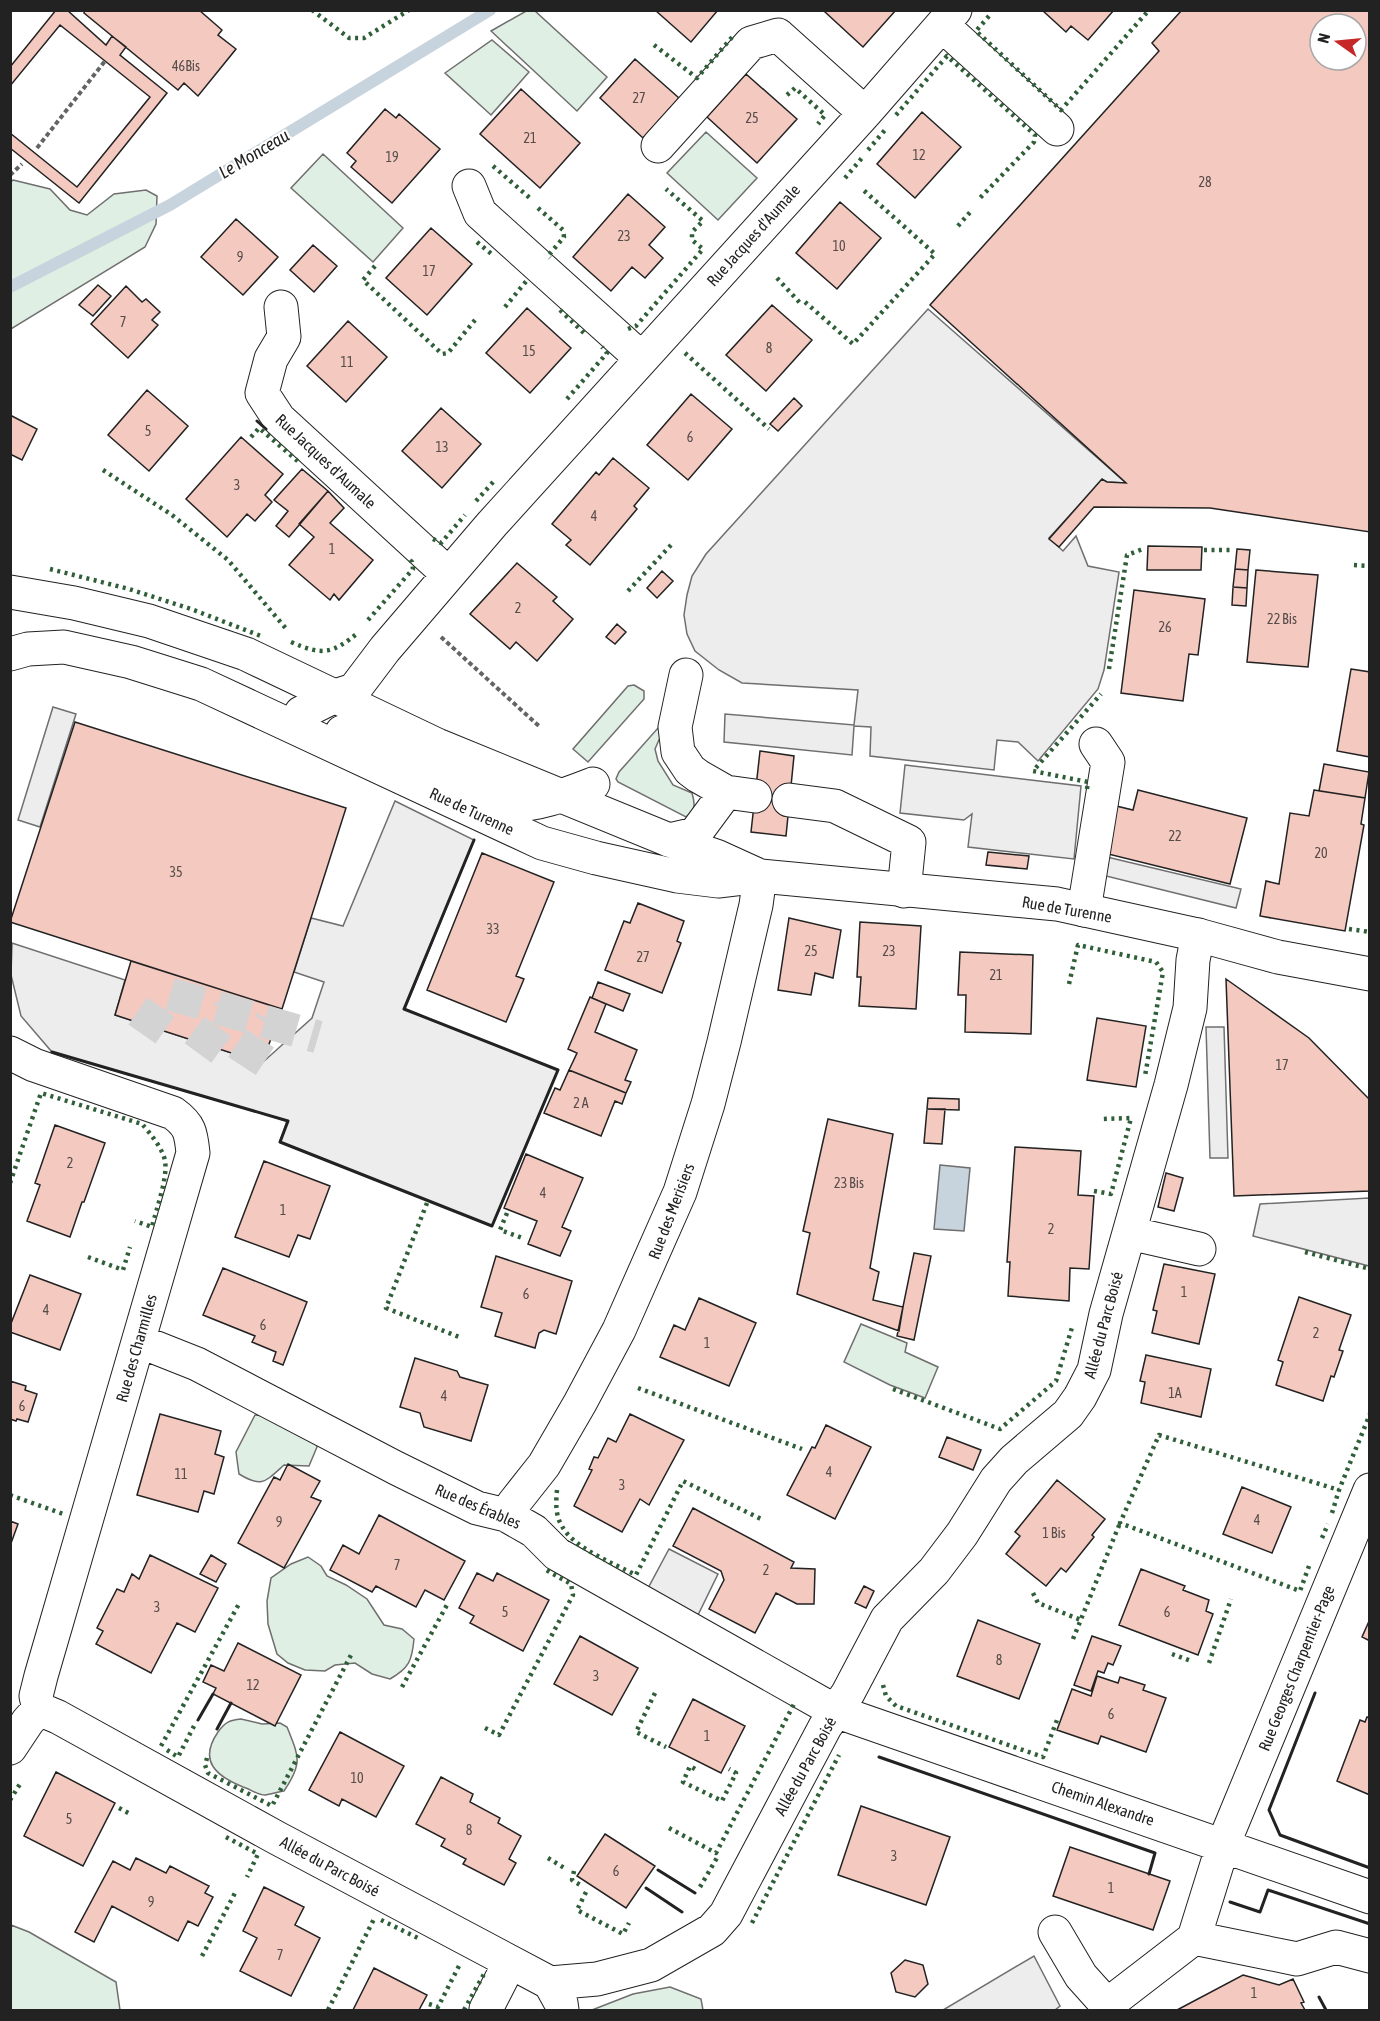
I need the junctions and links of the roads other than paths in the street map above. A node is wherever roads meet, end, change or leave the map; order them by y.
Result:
1 (948, 18) edge
2 (865, 113) junction
3 (1057, 129) dead end
4 (658, 146) dead end
5 (469, 186) dead end
6 (281, 307) dead end
7 (641, 358) junction
8 (448, 574) junction
9 (10, 592) edge
10 (10, 654) edge
11 (686, 675) dead end
12 (201, 684) junction
13 (335, 696) junction
14 (301, 713) junction
15 (1096, 744) dead end
16 (593, 784) dead end
17 (562, 796) junction
18 (789, 800) dead end
19 (669, 840) junction
20 (760, 876) junction
21 (904, 891) junction
22 (1084, 910) junction
23 (1198, 935) junction
24 (1370, 974) edge
25 (10, 1053) edge
26 (1129, 1233) junction
27 (1199, 1249) dead end
28 (139, 1341) junction
29 (1370, 1490) edge
30 (506, 1515) junction
31 (39, 1709) junction
32 (836, 1711) junction
33 (10, 1748) edge
34 (1223, 1845) junction
35 (1370, 1897) edge
36 (1055, 1932) dead end
37 (1194, 1938) junction
38 (1370, 1956) edge
39 (510, 1962) junction
40 (556, 1996) edge
41 (486, 2008) dead end
42 (1107, 2008) edge

1 - 2 street, Rue Jacques d'Aumale
1 - 3 street
2 - 4 street
2 - 7 street, Rue Jacques d'Aumale
5 - 7 street
6 - 8 street, Rue Jacques d'Aumale
7 - 8 street, Rue Jacques d'Aumale
8 - 13 street, Rue Jacques d'Aumale
9 - 13 street, Rue de Turenne
10 - 12 street, Rue de Turenne
11 - 19 street
12 - 14 street, Rue de Turenne
12 - 20 street, Rue de Turenne
13 - 14 street
13 - 17 street, Rue de Turenne
14 - 17 street, Rue de Turenne
15 - 22 street
16 - 17 street, Rue de Turenne
17 - 19 street, Rue de Turenne
18 - 21 street
19 - 20 street, Rue de Turenne
20 - 21 street, Rue de Turenne
20 - 30 street, Rue des Merisiers
21 - 22 street, Rue de Turenne
22 - 23 street, Rue de Turenne
23 - 24 street, Rue de Turenne
23 - 26 street, Allée du Parc Boisé
25 - 28 street, Rue des Charmilles
26 - 27 street
26 - 32 street, Allée du Parc Boisé
28 - 30 street, Rue des Érables
28 - 31 street, Rue des Charmilles
29 - 34 street, Rue Georges Charpentier-Page
30 - 32 street, Rue des Érables
31 - 33 street
31 - 39 street, Allée du Parc Boisé
32 - 34 street, Chemin Alexandre
32 - 40 street, Allée du Parc Boisé
34 - 35 street, Chemin Alexandre
34 - 37 street, Rue Georges Charpentier-Page
36 - 42 street
37 - 38 street
37 - 42 street
39 - 40 street, Allée du Parc Boisé
39 - 41 street

